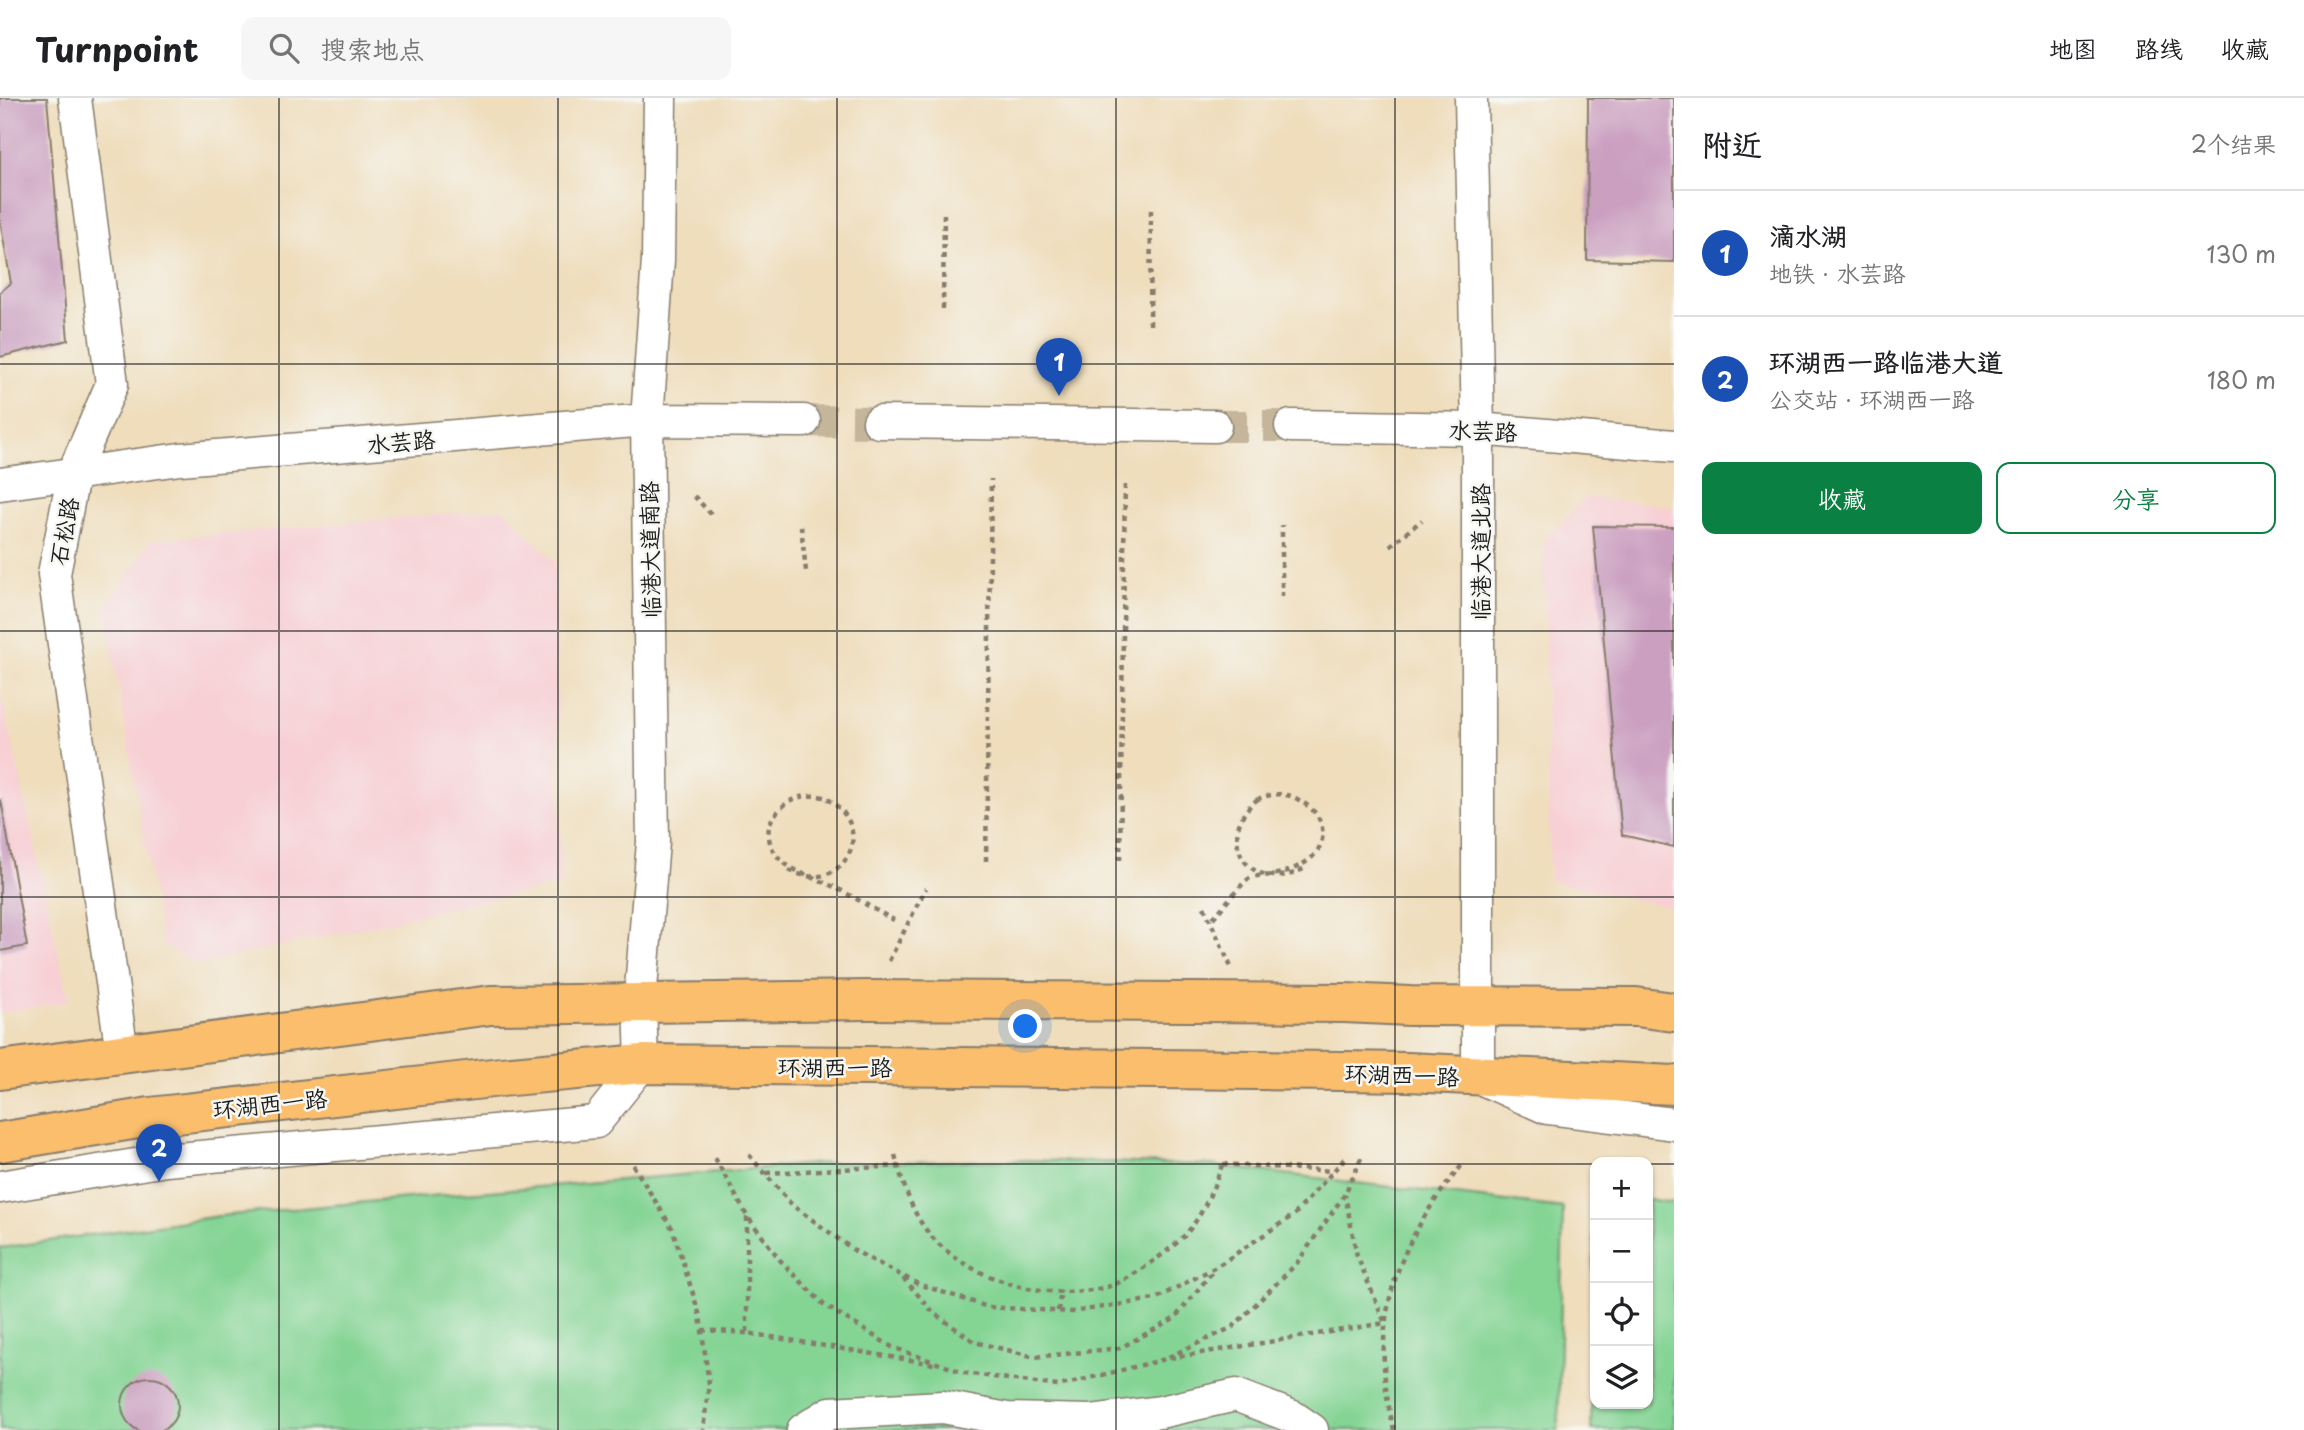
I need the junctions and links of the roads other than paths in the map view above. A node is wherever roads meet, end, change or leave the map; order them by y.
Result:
1 (75, 98) edge
2 (660, 98) edge
3 (1471, 98) edge
4 (647, 421) junction
5 (804, 421) tunnel mouth
6 (879, 422) tunnel mouth
7 (1215, 426) tunnel mouth
8 (1291, 426) tunnel mouth
9 (1478, 429) junction
10 (1674, 446) edge
11 (74, 472) junction
12 (0, 484) edge
13 (640, 1001) junction
14 (1479, 1006) junction
15 (1674, 1012) edge
16 (122, 1053) junction
17 (642, 1064) junction
18 (0, 1070) edge
19 (1478, 1077) junction
20 (1674, 1085) edge
21 (1674, 1124) edge
22 (0, 1142) edge
23 (0, 1187) edge
24 (803, 1430) edge
25 (1312, 1430) edge

1 - 11 street, 石松路
2 - 4 street, 临港大道南路
3 - 9 street, 临港大道北路
4 - 5 street, 水芸路
4 - 11 street, 水芸路
4 - 13 street, 临港大道南路
6 - 7 street
8 - 9 street, 水芸路
9 - 10 street, 水芸路
9 - 14 street, 临港大道北路
11 - 12 street, 水芸路
11 - 16 street, 石松路
13 - 14 main road, bridge
13 - 16 main road
13 - 17 street, 临港大道南路
14 - 15 main road
14 - 19 street, 临港大道北路
16 - 18 main road
17 - 19 main road, 环湖西一路, bridge
17 - 22 main road, 环湖西一路
17 - 23 street
19 - 20 main road, 环湖西一路
19 - 21 street
24 - 25 street

